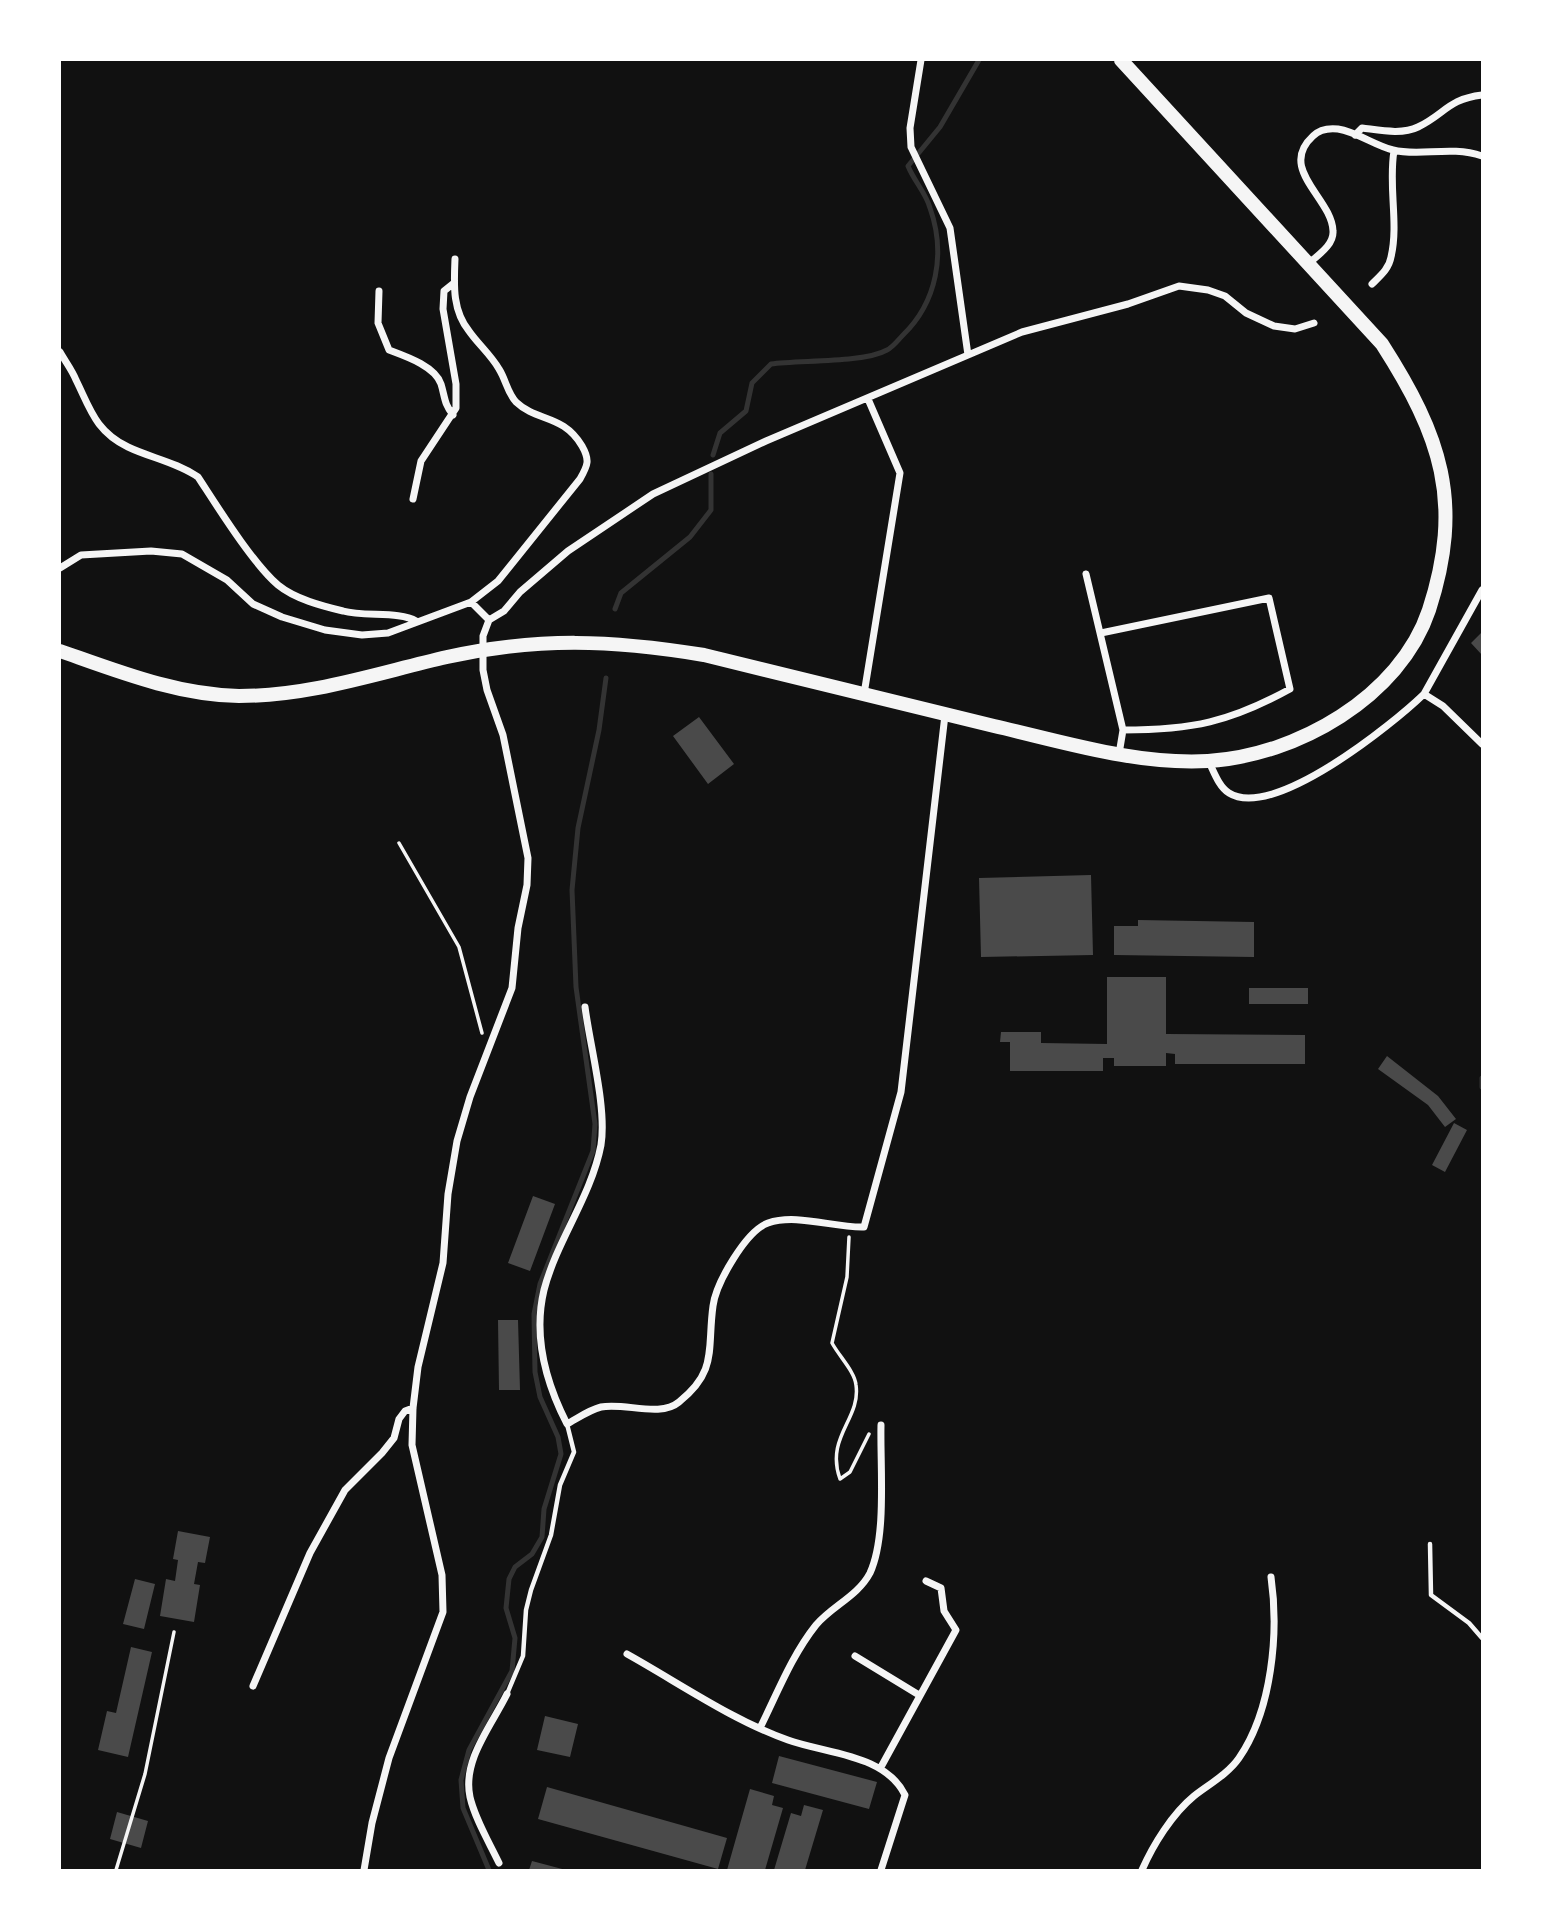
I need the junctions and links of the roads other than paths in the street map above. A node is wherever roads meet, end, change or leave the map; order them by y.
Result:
1 (921, 60) edge
2 (1121, 60) edge
3 (1482, 95) edge
4 (1354, 135) junction
5 (1394, 151) junction
6 (1482, 156) edge
7 (455, 259) dead end
8 (1308, 264) junction
9 (454, 283) junction
10 (1372, 284) dead end
11 (379, 290) dead end
12 (1314, 323) dead end
13 (60, 352) edge
14 (968, 355) junction
15 (868, 399) junction
16 (453, 415) junction
17 (413, 499) dead end
18 (61, 564) edge
19 (1086, 574) dead end
20 (1482, 590) edge
21 (471, 602) junction
22 (489, 620) junction
23 (416, 621) junction
24 (1101, 633) junction
25 (60, 651) edge
26 (482, 651) junction
27 (864, 694) junction
28 (1424, 694) junction
29 (945, 714) junction
30 (1123, 730) junction
31 (1482, 744) edge
32 (1119, 754) junction
33 (1209, 761) junction
34 (585, 1007) dead end
35 (413, 1408) junction
36 (567, 1424) junction
37 (881, 1425) road end
38 (1430, 1544) dead end
39 (1271, 1577) dead end
40 (926, 1581) dead end
41 (1482, 1638) edge
42 (627, 1654) dead end
43 (855, 1656) dead end
44 (253, 1686) dead end
45 (508, 1695) joint
46 (919, 1695) junction
47 (761, 1728) junction
48 (881, 1768) junction
49 (499, 1863) dead end
50 (364, 1871) edge
51 (881, 1871) edge
52 (1142, 1871) edge

1 - 14 street
2 - 8 main road
3 - 4 street
4 - 5 street
4 - 8 street
5 - 6 street
5 - 10 street
7 - 9 street
8 - 33 main road
9 - 16 street
9 - 21 street
11 - 16 street
12 - 14 street
13 - 23 street
14 - 15 street
15 - 22 street
15 - 27 street
16 - 17 street
18 - 23 street
19 - 24 street
20 - 28 street
21 - 22 street
21 - 23 street
22 - 26 street
24 - 30 street
24 - 30 street
25 - 26 main road
26 - 27 main road
26 - 35 street
27 - 29 main road
28 - 31 street
28 - 33 street
29 - 32 main road
29 - 36 street
30 - 32 street
32 - 33 main road
34 - 36 street
35 - 44 street
35 - 50 street
36 - 45 lane
37 - 47 street
38 - 41 lane
39 - 52 street
40 - 46 street
42 - 47 street
43 - 46 street
45 - 49 street
46 - 48 street
47 - 48 street
48 - 51 street

